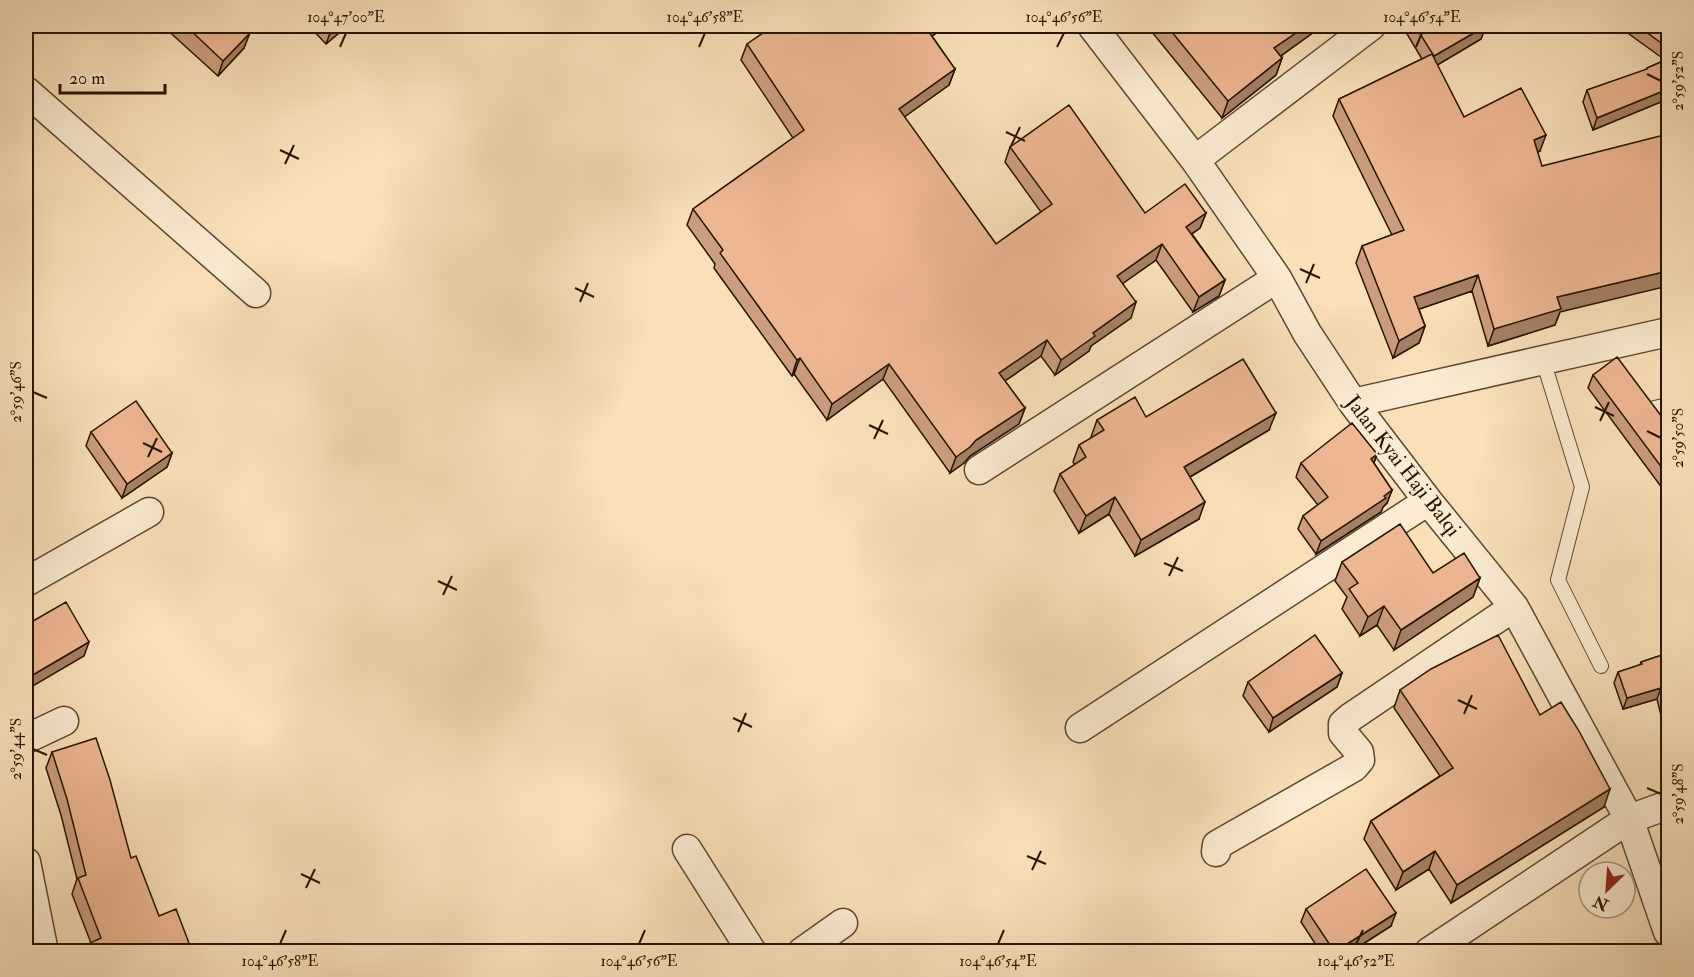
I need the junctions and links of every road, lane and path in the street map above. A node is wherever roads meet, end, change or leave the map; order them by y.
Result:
1 (1092, 26) edge
2 (1371, 26) edge
3 (26, 91) edge
4 (1195, 160) junction
5 (1277, 278) junction
6 (256, 293) dead end
7 (1668, 332) edge
8 (1544, 360) junction
9 (1353, 403) junction
10 (1668, 405) edge
11 (1654, 408) edge
12 (980, 470) dead end
13 (1428, 501) junction
14 (149, 512) dead end
15 (26, 582) edge
16 (1514, 607) junction
17 (1601, 666) dead end
18 (64, 721) dead end
19 (1080, 728) dead end
20 (26, 739) edge
21 (1668, 805) edge
22 (1629, 819) junction
23 (687, 849) dead end
24 (1216, 852) dead end
25 (26, 862) edge
26 (843, 923) dead end
27 (1668, 932) edge
28 (45, 951) edge
29 (752, 951) edge
30 (802, 951) edge
31 (1429, 951) edge

1 - 4 street, Jalan Kyai Haji Balqi
2 - 4 street
3 - 6 street
4 - 5 street, Jalan Kyai Haji Balqi
5 - 9 street, Jalan Kyai Haji Balqi
5 - 12 street
7 - 8 street
8 - 9 street
8 - 17 lane
9 - 13 street, Jalan Kyai Haji Balqi
10 - 11 lane
13 - 16 street, Jalan Kyai Haji Balqi
13 - 19 street
14 - 15 street
16 - 22 street, Jalan Kyai Haji Balqi
16 - 24 street
18 - 20 street
21 - 22 street
22 - 27 street, Jalan Kyai Haji Balqi
22 - 31 street
23 - 29 street
25 - 28 street
26 - 30 street

